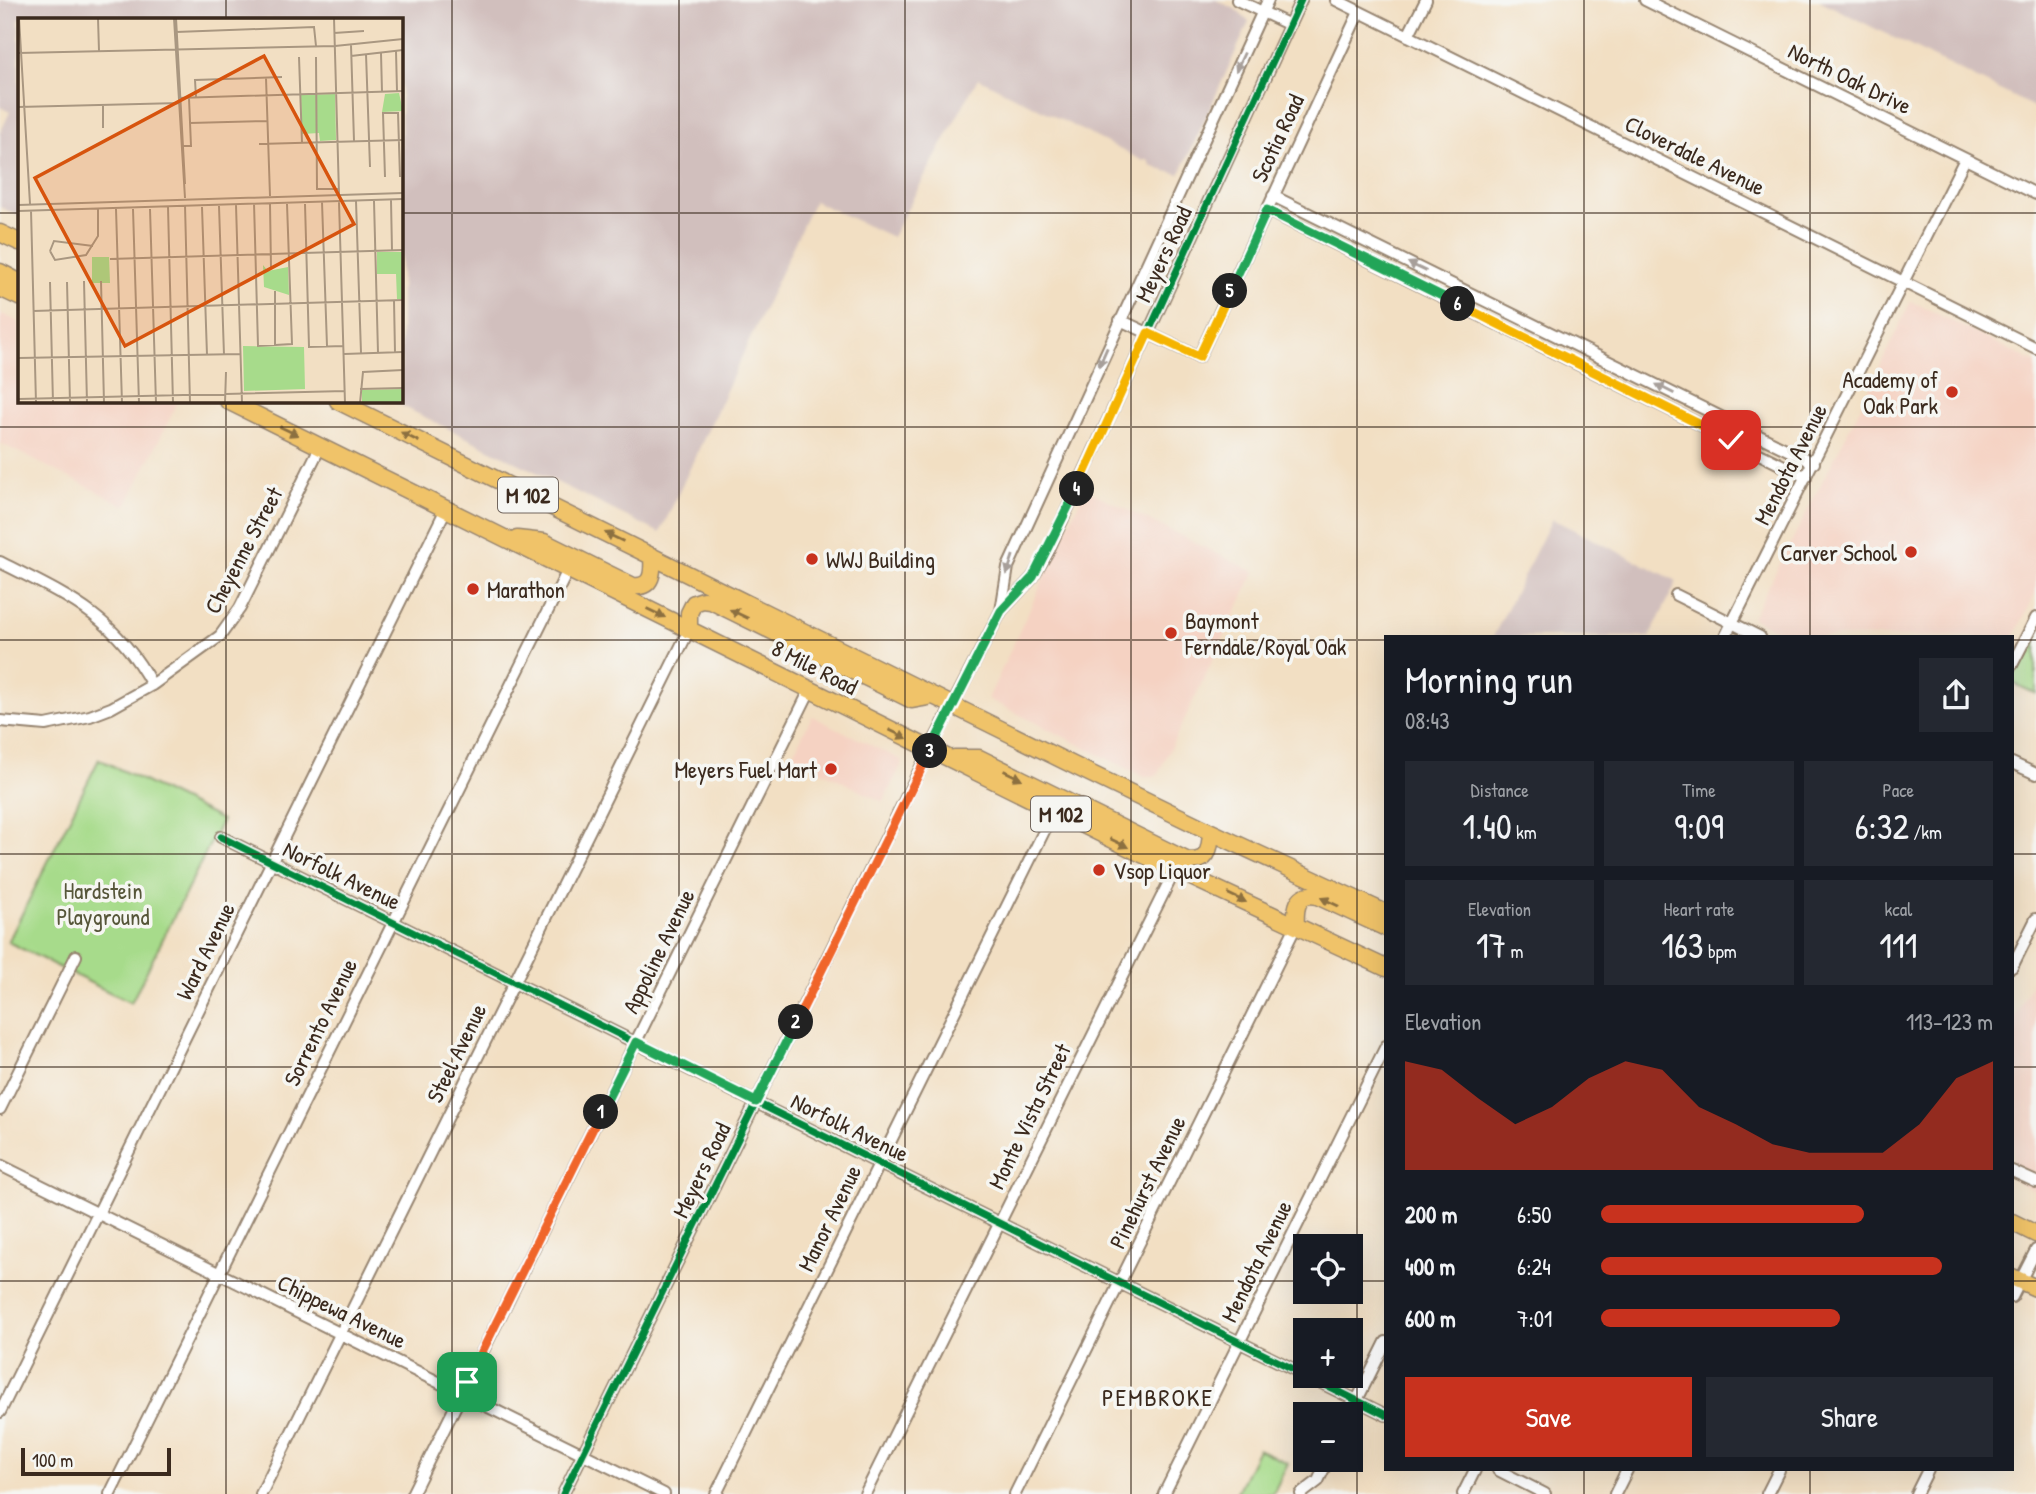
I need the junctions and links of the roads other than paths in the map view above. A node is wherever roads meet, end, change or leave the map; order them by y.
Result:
1 (1237, 0) edge
2 (1268, 0) edge
3 (1301, 0) edge
4 (1336, 0) edge
5 (1426, 0) edge
6 (1645, 0) edge
7 (1262, 12) junction
8 (1359, 12) junction
9 (1290, 25) junction
10 (1408, 36) junction
11 (1965, 159) junction
12 (2036, 194) edge
13 (1273, 196) junction
14 (1267, 210) junction
15 (0, 233) edge
16 (18, 242) edge
17 (1367, 243) junction
18 (1360, 256) junction
19 (0, 272) edge
20 (18, 281) edge
21 (1904, 282) junction
22 (0, 288) edge
23 (18, 297) edge
24 (1120, 320) junction
25 (1530, 323) junction
26 (1148, 333) junction
27 (1523, 337) junction
28 (2036, 348) edge
29 (1616, 365) junction
30 (1609, 379) junction
31 (230, 402) edge
32 (340, 402) edge
33 (1703, 408) junction
34 (1696, 422) junction
35 (320, 447) junction
36 (1814, 463) junction
37 (1807, 477) junction
38 (446, 509) junction
39 (504, 538) junction
40 (652, 556) junction
41 (0, 562) edge
42 (568, 570) junction
43 (1676, 595) dead end
44 (1001, 611) junction
45 (2036, 618) edge
46 (1731, 623) junction
47 (689, 630) junction
48 (1726, 635) edge
49 (1756, 635) edge
50 (2014, 661) edge
51 (152, 685) junction
52 (810, 690) junction
53 (934, 696) junction
54 (953, 706) junction
55 (0, 721) edge
56 (930, 750) junction
57 (948, 758) junction
58 (2014, 764) edge
59 (2036, 774) edge
60 (1055, 811) junction
61 (1211, 832) junction
62 (221, 837) dead end
63 (272, 862) junction
64 (1175, 870) junction
65 (1384, 912) edge
66 (2036, 919) edge
67 (394, 922) junction
68 (1296, 926) junction
69 (1384, 927) edge
70 (76, 956) dead end
71 (2014, 963) edge
72 (1384, 967) edge
73 (515, 982) junction
74 (636, 1042) junction
75 (1384, 1050) edge
76 (756, 1102) junction
77 (0, 1109) edge
78 (880, 1163) junction
79 (0, 1165) edge
80 (2014, 1172) edge
81 (2036, 1182) edge
82 (98, 1214) junction
83 (999, 1223) junction
84 (2014, 1223) edge
85 (2036, 1234) edge
86 (2036, 1250) edge
87 (219, 1274) junction
88 (2016, 1279) edge
89 (1121, 1283) junction
90 (2036, 1289) edge
91 (341, 1334) junction
92 (1239, 1343) junction
93 (1384, 1346) edge
94 (462, 1394) junction
95 (1357, 1401) junction
96 (0, 1412) edge
97 (1384, 1414) edge
98 (583, 1454) junction
99 (1475, 1471) edge
100 (1500, 1471) edge
101 (1626, 1471) edge
102 (1778, 1471) edge
103 (1928, 1471) edge
104 (1322, 1472) edge
105 (110, 1494) edge
106 (261, 1494) edge
107 (412, 1494) edge
108 (563, 1494) edge
109 (664, 1494) edge
110 (716, 1494) edge
111 (865, 1494) edge
112 (1015, 1494) edge
113 (1164, 1494) edge
114 (1301, 1494) edge
115 (1464, 1494) edge
116 (1545, 1494) edge
117 (1615, 1494) edge
118 (1767, 1494) edge
119 (1916, 1494) edge

1 - 7 street
2 - 7 street, Meyers Road
3 - 9 street, Meyers Road
4 - 8 street, Cloverdale Avenue
5 - 10 street
6 - 11 street, North Oak Drive
7 - 9 street
7 -> 24 street, Meyers Road
8 - 10 street, Cloverdale Avenue
8 - 13 street, Scotia Road
9 - 26 street, Meyers Road
10 - 21 street, Cloverdale Avenue
11 - 12 street, North Oak Drive
11 - 21 street, Mendota Avenue
13 - 14 street, Scotia Road
13 - 17 street
14 - 18 street
14 - 26 street, Scotia Road
15 - 16 highway
17 - 18 street
25 -> 17 street
18 - 27 street
19 - 20 highway
21 - 28 street, Cloverdale Avenue
21 - 36 street, Mendota Avenue
22 - 23 highway
24 - 26 street
24 -> 44 street, Meyers Road
25 - 27 street
25 - 29 street
26 - 44 street, Meyers Road
27 - 30 street
29 - 30 street
33 -> 29 street
30 - 34 street
31 -> 35 highway, 8 Mile Road / M 102
40 -> 32 highway, 8 Mile Road / M 102
33 - 34 street
33 - 36 street
34 - 37 street
35 - 38 highway, 8 Mile Road / M 102
35 - 51 street, Cheyenne Street
36 - 37 street, Mendota Avenue
37 - 46 street, Mendota Avenue
38 - 39 highway, 8 Mile Road / M 102
38 - 63 street, Ward Avenue
39 - 40 highway
39 - 42 highway, 8 Mile Road / M 102
40 - 53 highway, 8 Mile Road / M 102
41 - 51 street
42 -> 47 highway, 8 Mile Road / M 102
42 - 67 street, Sorrento Avenue
43 - 46 street
44 - 54 street, Meyers Road
45 - 50 street
46 - 48 street, Mendota Avenue
46 - 49 street
47 - 52 highway, 8 Mile Road / M 102
53 -> 47 highway
47 - 73 street, Steel Avenue
51 - 55 street, Cheyenne Street
52 -> 56 highway, 8 Mile Road / M 102
52 - 74 street, Appoline Avenue
53 - 54 highway, 8 Mile Road / M 102
54 - 56 street, Meyers Road
54 - 61 highway, 8 Mile Road / M 102
56 - 57 highway, 8 Mile Road / M 102
56 - 76 street, Meyers Road
57 - 60 highway, 8 Mile Road / M 102
57 -> 61 highway
58 - 59 street
60 -> 64 highway, 8 Mile Road / M 102
60 - 78 street, Manor Avenue
61 - 65 highway, 8 Mile Road / M 102
62 - 63 street, Norfolk Avenue
63 - 67 street, Norfolk Avenue
63 - 82 street, Ward Avenue
64 -> 68 highway, 8 Mile Road / M 102
64 - 83 street, Monte Vista Street
66 - 71 street
67 - 73 street, Norfolk Avenue
67 - 87 street, Sorrento Avenue
69 -> 68 highway
68 - 72 highway, 8 Mile Road / M 102
68 - 89 street, Pinehurst Avenue
70 - 77 street
73 - 74 street, Norfolk Avenue
73 - 91 street, Steel Avenue
74 - 76 street, Norfolk Avenue
74 - 94 street, Appoline Avenue
75 - 92 street, Mendota Avenue
76 - 78 street, Norfolk Avenue
76 - 98 street, Meyers Road
78 - 83 street, Norfolk Avenue
78 - 110 street, Manor Avenue
79 - 82 street, Chippewa Avenue
80 - 81 street
82 - 87 street, Chippewa Avenue
82 - 96 street, Ward Avenue
83 - 89 street, Norfolk Avenue
83 - 111 street, Monte Vista Street
84 - 85 highway
86 - 88 street
87 - 91 street, Chippewa Avenue
87 - 105 street, Sorrento Avenue
88 - 90 highway
89 - 92 street, Norfolk Avenue
89 - 112 street, Pinehurst Avenue
91 - 94 street, Chippewa Avenue
91 - 106 street, Steel Avenue
92 - 95 street, Norfolk Avenue
92 - 113 street, Mendota Avenue
93 - 95 street
94 - 98 street, Chippewa Avenue
94 - 107 street, Appoline Avenue
95 - 97 street, Norfolk Avenue
98 - 108 street, Meyers Road
98 - 109 street, Chippewa Avenue
99 - 115 street
100 - 116 street
101 - 117 street
102 - 118 street
103 - 119 street
104 - 114 street

